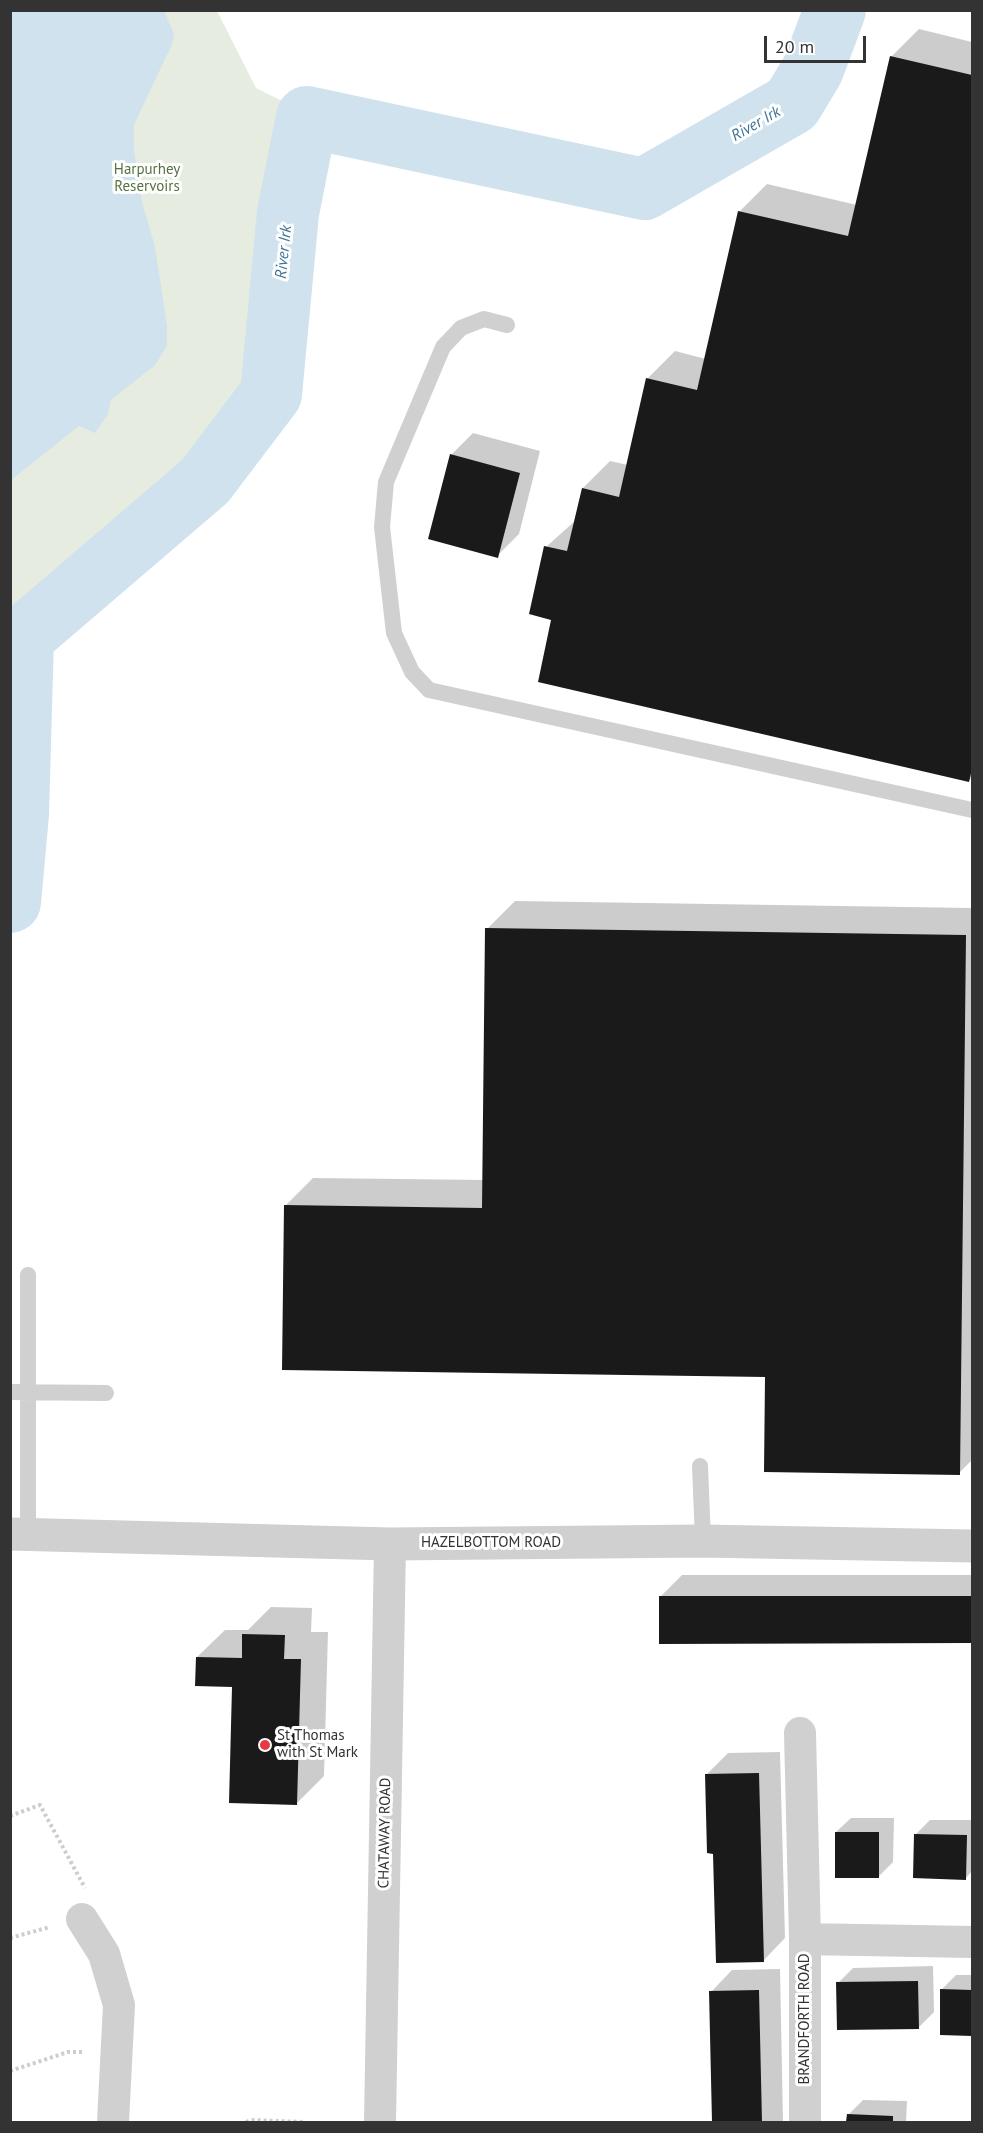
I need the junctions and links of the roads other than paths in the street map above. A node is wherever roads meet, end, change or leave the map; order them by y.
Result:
1 (507, 325) dead end
2 (972, 810) edge
3 (28, 1275) dead end
4 (10, 1392) edge
5 (28, 1392) junction
6 (106, 1393) dead end
7 (700, 1466) dead end
8 (19, 1534) edge
9 (703, 1541) junction
10 (390, 1544) junction
11 (972, 1546) edge
12 (800, 1733) dead end
13 (82, 1919) road end
14 (805, 1939) junction
15 (972, 1942) edge
16 (113, 2122) edge
17 (380, 2122) edge
18 (805, 2122) edge

1 - 2 lane
3 - 5 lane
4 - 5 lane
5 - 6 lane
5 - 8 lane
7 - 9 lane
8 - 10 street, HAZELBOTTOM ROAD
9 - 10 street, HAZELBOTTOM ROAD
9 - 11 street, HAZELBOTTOM ROAD
10 - 17 street, CHATAWAY ROAD
12 - 14 street
13 - 16 street
14 - 15 street, BRANDFORTH ROAD
14 - 18 street, BRANDFORTH ROAD

